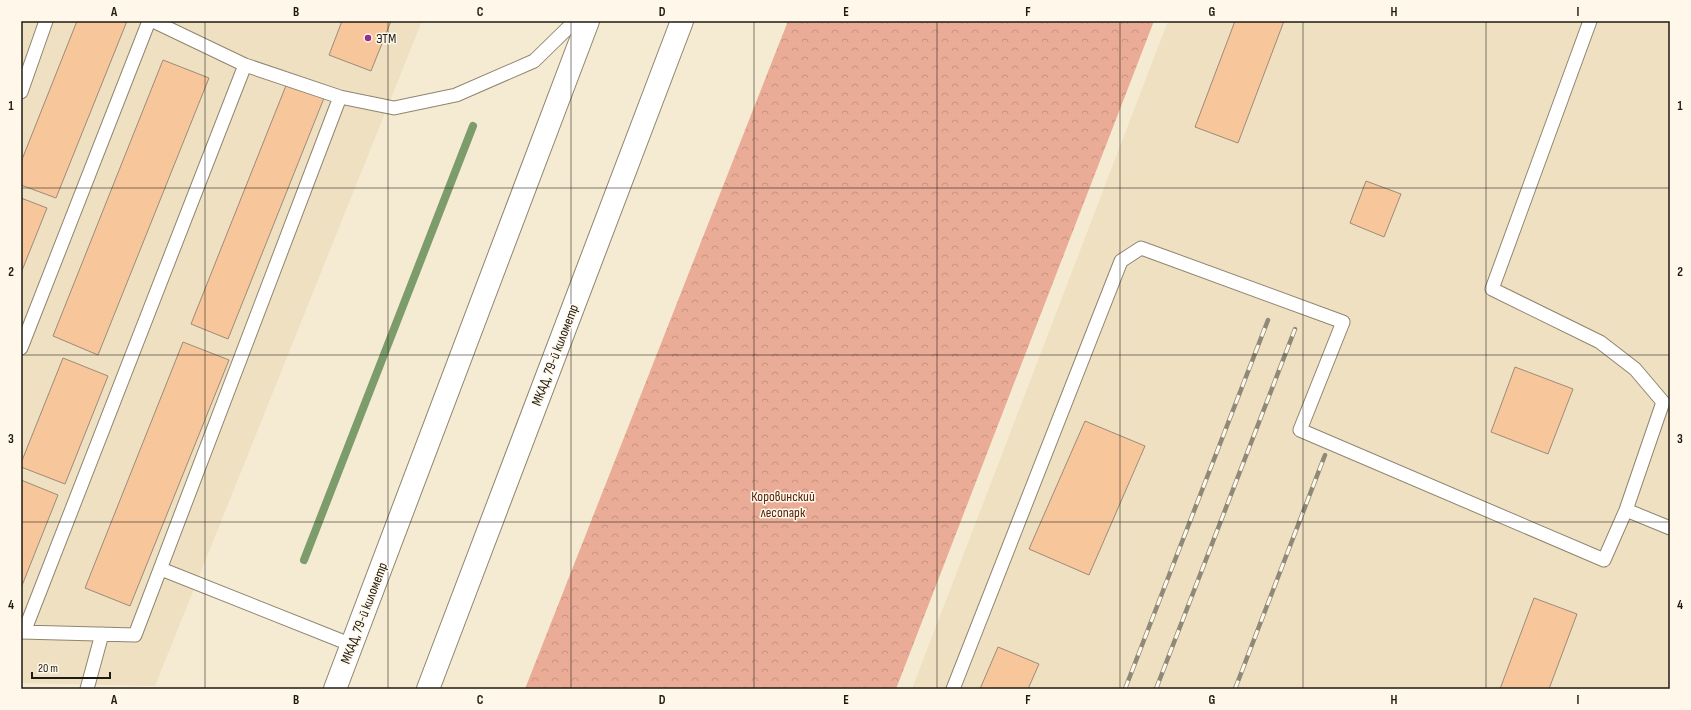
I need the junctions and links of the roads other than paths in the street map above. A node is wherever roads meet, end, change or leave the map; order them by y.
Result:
1 (46, 21) edge
2 (149, 21) edge
3 (153, 21) edge
4 (575, 21) edge
5 (588, 21) edge
6 (682, 21) edge
7 (1590, 21) edge
8 (245, 65) junction
9 (21, 92) edge
10 (340, 97) junction
11 (21, 348) edge
12 (1626, 510) junction
13 (1670, 528) edge
14 (161, 569) junction
15 (22, 632) edge
16 (102, 634) junction
17 (352, 644) junction
18 (87, 689) edge
19 (335, 689) edge
20 (428, 689) edge
21 (952, 689) edge

1 - 9 lane
2 - 11 lane
3 - 8 lane
4 - 10 lane
5 - 17 highway, МКАД, 79-й километр
6 - 20 highway, МКАД, 79-й километр
7 - 12 lane
8 - 10 lane
8 - 15 lane
10 - 14 lane
12 - 13 lane
12 - 21 lane
14 - 16 lane
14 - 17 lane
15 - 16 lane
16 - 18 lane
17 - 19 highway, МКАД, 79-й километр

